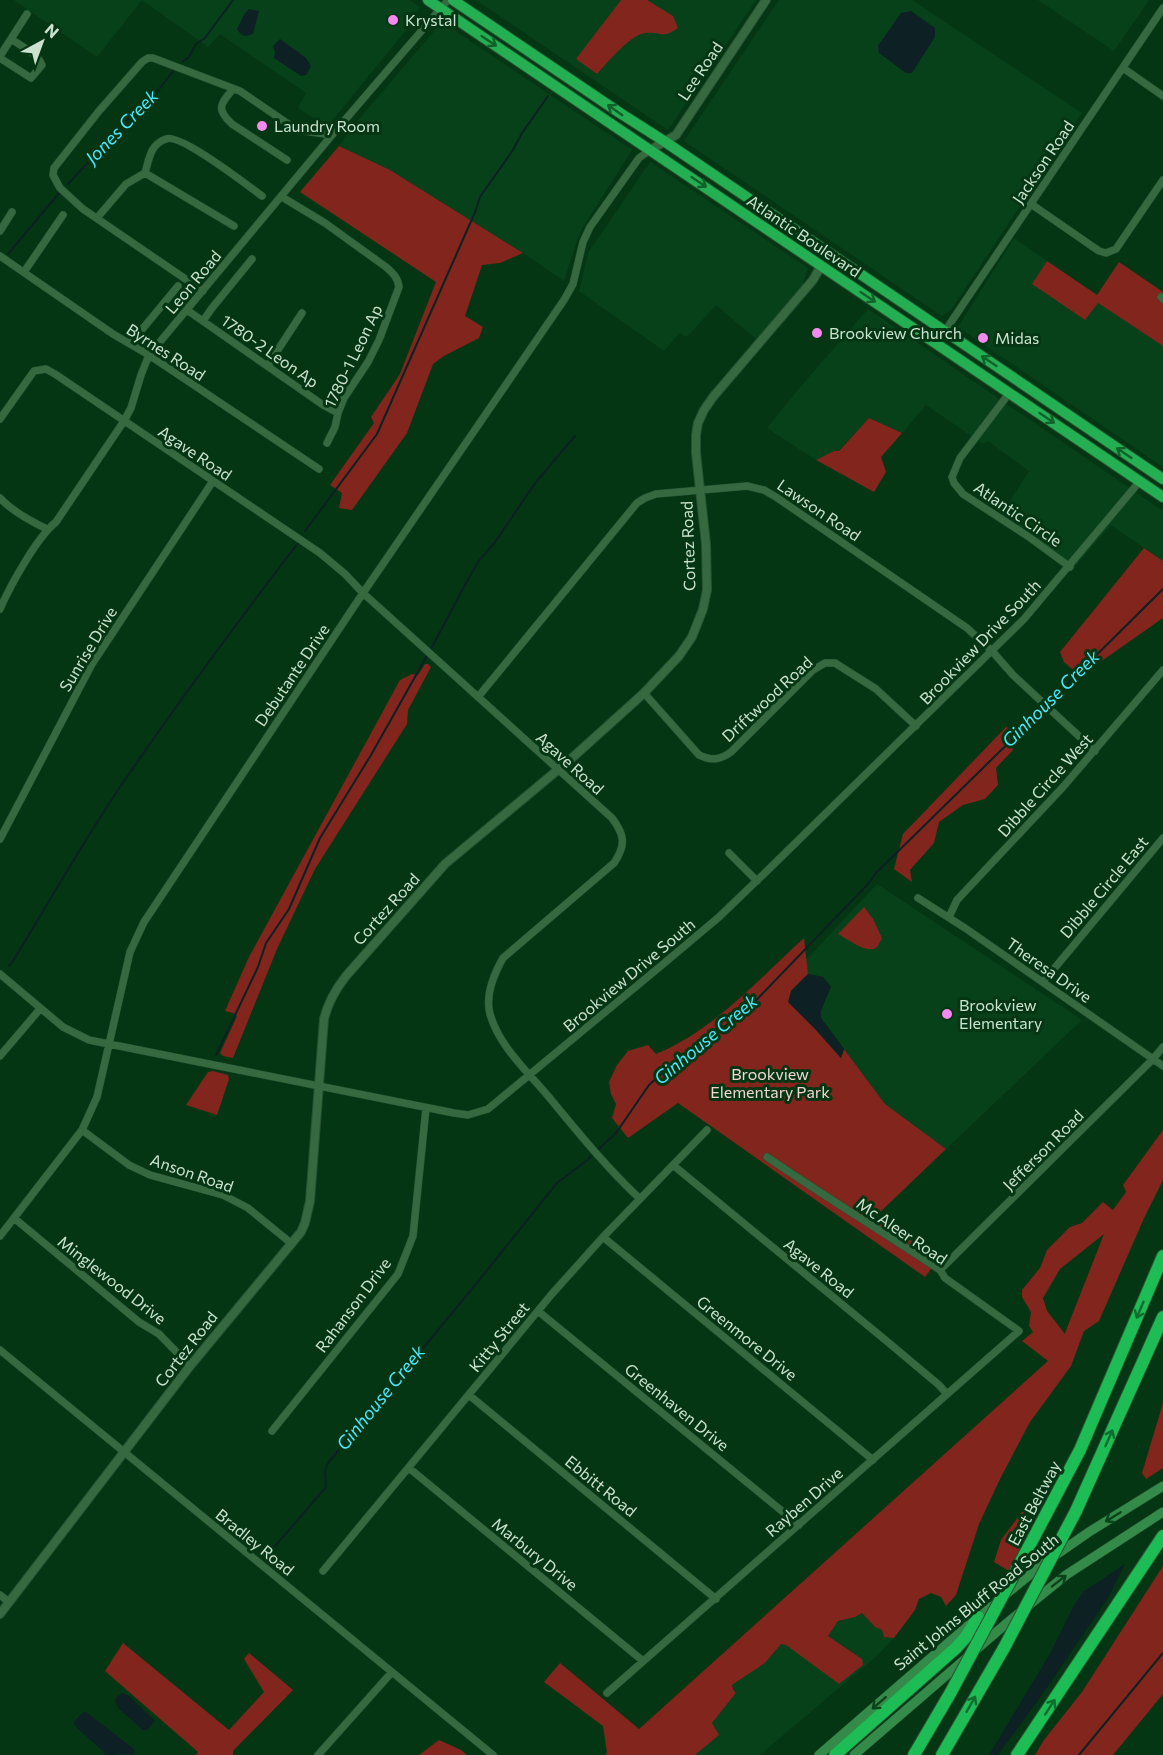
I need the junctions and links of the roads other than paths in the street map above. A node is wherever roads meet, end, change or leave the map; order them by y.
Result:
1 (428, 0) edge
2 (448, 0) edge
3 (453, 0) edge
4 (766, 0) edge
5 (1163, 8) edge
6 (440, 9) junction
7 (27, 14) dead end
8 (11, 39) junction
9 (0, 57) edge
10 (1122, 68) junction
11 (233, 89) junction
12 (1163, 96) edge
13 (332, 135) junction
14 (664, 141) junction
15 (650, 150) junction
16 (287, 160) dead end
17 (144, 173) junction
18 (1163, 180) edge
19 (262, 196) dead end
20 (282, 197) junction
21 (1031, 204) junction
22 (12, 212) dead end
23 (63, 214) dead end
24 (97, 218) junction
25 (234, 226) dead end
26 (0, 231) edge
27 (802, 252) junction
28 (829, 252) junction
29 (0, 256) edge
30 (252, 259) dead end
31 (821, 266) junction
32 (848, 266) junction
33 (24, 272) junction
34 (178, 286) dead end
35 (203, 291) junction
36 (187, 310) junction
37 (302, 313) dead end
38 (203, 321) junction
39 (945, 331) junction
40 (130, 344) junction
41 (150, 355) junction
42 (268, 365) junction
43 (1010, 392) junction
44 (1037, 394) junction
45 (338, 413) junction
46 (0, 419) edge
47 (124, 421) junction
48 (327, 442) dead end
49 (319, 469) dead end
50 (1163, 479) edge
51 (213, 481) junction
52 (1140, 481) junction
53 (701, 490) junction
54 (1163, 497) edge
55 (0, 498) edge
56 (47, 529) junction
57 (1070, 567) junction
58 (363, 593) junction
59 (0, 609) edge
60 (992, 651) junction
61 (1163, 670) edge
62 (644, 693) junction
63 (478, 696) junction
64 (916, 726) junction
65 (1095, 750) junction
66 (557, 770) junction
67 (1163, 838) edge
68 (0, 839) edge
69 (729, 853) dead end
70 (757, 881) junction
71 (918, 897) dead end
72 (949, 917) junction
73 (0, 974) edge
74 (1043, 982) junction
75 (40, 1009) junction
76 (109, 1043) junction
77 (1163, 1047) edge
78 (0, 1056) edge
79 (1153, 1059) junction
80 (1163, 1066) edge
81 (531, 1075) junction
82 (318, 1086) junction
83 (426, 1108) junction
84 (82, 1130) junction
85 (707, 1130) dead end
86 (767, 1157) dead end
87 (673, 1165) junction
88 (639, 1198) junction
89 (14, 1218) junction
90 (0, 1236) edge
91 (603, 1237) junction
92 (292, 1244) junction
93 (1163, 1256) edge
94 (940, 1270) junction
95 (538, 1311) junction
96 (1163, 1317) edge
97 (1019, 1331) joint
98 (0, 1350) edge
99 (190, 1366) junction
100 (947, 1394) junction
101 (469, 1395) junction
102 (272, 1431) dead end
103 (124, 1453) junction
104 (873, 1460) junction
105 (409, 1468) junction
106 (1163, 1486) edge
107 (1163, 1512) edge
108 (799, 1526) junction
109 (1163, 1536) edge
110 (323, 1571) dead end
111 (0, 1595) edge
112 (716, 1599) junction
113 (9, 1602) junction
114 (0, 1614) edge
115 (978, 1617) junction
116 (644, 1661) junction
117 (392, 1672) junction
118 (607, 1692) dead end
119 (318, 1755) edge
120 (493, 1755) edge
121 (819, 1755) edge
122 (835, 1755) edge
123 (854, 1755) edge
124 (914, 1755) edge
125 (942, 1755) edge
126 (1017, 1755) edge

1 - 6 highway, Atlantic Boulevard
2 - 6 street, Leon Road
14 -> 3 highway, Atlantic Boulevard
4 - 14 street, Lee Road
5 - 10 street, Jackson Road
6 - 13 street, Leon Road
6 -> 15 highway, Atlantic Boulevard
7 - 8 street
8 - 9 street
8 - 9 street
10 - 12 street
10 - 21 street, Jackson Road
11 - 13 street
11 - 16 street
11 - 24 street
13 - 20 street, Leon Road
14 - 15 street, Lee Road
14 - 28 highway, Atlantic Boulevard
15 -> 27 highway, Atlantic Boulevard
15 - 58 street, Debutante Drive
17 - 19 street
17 - 24 street
17 - 25 street
18 - 21 street
20 - 35 street, Leon Road
20 - 45 street, 1780-1 Leon Ap
21 - 39 street, Jackson Road
22 - 26 street
23 - 33 street
24 - 35 street
27 - 28 highway
27 - 31 highway, Atlantic Boulevard
28 - 32 highway, Atlantic Boulevard
29 - 33 street, Byrnes Road
30 - 38 street
31 - 32 highway
31 -> 43 highway, Atlantic Boulevard
31 - 53 street, Cortez Road
32 - 39 highway, Atlantic Boulevard
33 - 40 street, Byrnes Road
34 - 40 street
35 - 36 street, Leon Road
36 - 38 street, 1780-2 Leon Ap
36 - 41 street, Leon Road
37 - 42 street
38 - 42 street, 1780-2 Leon Ap
44 -> 39 highway, Atlantic Boulevard
40 - 41 street, Byrnes Road
41 - 47 street, Leon Road
41 - 49 street, Byrnes Road
42 - 45 street, 1780-2 Leon Ap
43 - 44 highway
43 -> 52 highway, Atlantic Boulevard
43 - 57 street, Atlantic Circle
50 -> 44 highway, Atlantic Boulevard
45 - 48 street, 1780-1 Leon Ap
46 - 47 street, Agave Road
47 - 51 street, Agave Road
47 - 56 street, Leon Road
51 - 58 street, Agave Road
51 - 68 street, Sunrise Drive
52 - 54 highway, Atlantic Boulevard
52 - 57 street, Brookview Drive South
53 - 60 street, Lawson Road
53 - 62 street, Cortez Road
53 - 63 street, Lawson Road
55 - 56 street
56 - 59 street, Leon Road
57 - 60 street, Brookview Drive South
58 - 63 street, Agave Road
58 - 76 street, Debutante Drive
60 - 64 street, Brookview Drive South
60 - 65 street, Lawson Road
61 - 65 street, Dibble Circle West
62 - 64 street, Driftwood Road
62 - 66 street, Cortez Road
63 - 66 street, Agave Road
64 - 70 street, Brookview Drive South
65 - 72 street, Dibble Circle West
66 - 81 street, Agave Road
66 - 82 street, Cortez Road
67 - 74 street, Dibble Circle East
69 - 70 street
70 - 81 street, Brookview Drive South
71 - 72 street, Theresa Drive
72 - 74 street, Theresa Drive
73 - 75 street, Brookview Drive South
74 - 79 street, Theresa Drive
75 - 76 street, Brookview Drive South
75 - 78 street
76 - 82 street, Brookview Drive South
76 - 84 street, Debutante Drive
77 - 79 street, Jefferson Road
79 - 80 street, Theresa Drive
79 - 94 street, Jefferson Road
81 - 83 street, Brookview Drive South
81 - 88 street, Agave Road
82 - 83 street, Brookview Drive South
82 - 92 street, Cortez Road
83 - 102 street, Rahanson Drive
84 - 89 street, Debutante Drive
84 - 92 street, Anson Road
85 - 87 street, Kitty Street
86 - 94 street, Mc Aleer Road
87 - 88 street, Kitty Street
87 - 100 street, Agave Road
88 - 91 street, Kitty Street
89 - 90 street, Debutante Drive
89 - 99 street, Minglewood Drive
91 - 95 street, Kitty Street
91 - 104 street, Greenmore Drive
92 - 99 street, Cortez Road
93 -> 124 highway, East Beltway, bridge
94 - 97 street, Mc Aleer Road
95 - 101 street, Kitty Street
95 - 108 street, Greenhaven Drive
125 -> 96 highway, bridge
97 - 100 street, Rayben Drive
98 - 103 street, Bradley Road
99 - 103 street, Cortez Road
100 - 104 street, Rayben Drive
101 - 105 street, Kitty Street
101 - 112 street, Ebbitt Road
103 - 113 street, Cortez Road
103 - 117 street, Bradley Road
104 - 108 street, Rayben Drive
105 - 110 street, Kitty Street
105 - 116 street, Marbury Drive
106 -> 115 main road, Saint Johns Bluff Road South
123 -> 107 main road
108 - 112 street, Rayben Drive
126 -> 109 highway
111 - 113 street
112 - 116 street, Rayben Drive
113 - 114 street, Cortez Road
115 -> 121 main road, Saint Johns Bluff Road South
115 - 122 highway
116 - 118 street, Rayben Drive
117 - 119 street
117 - 120 street, Bradley Road

